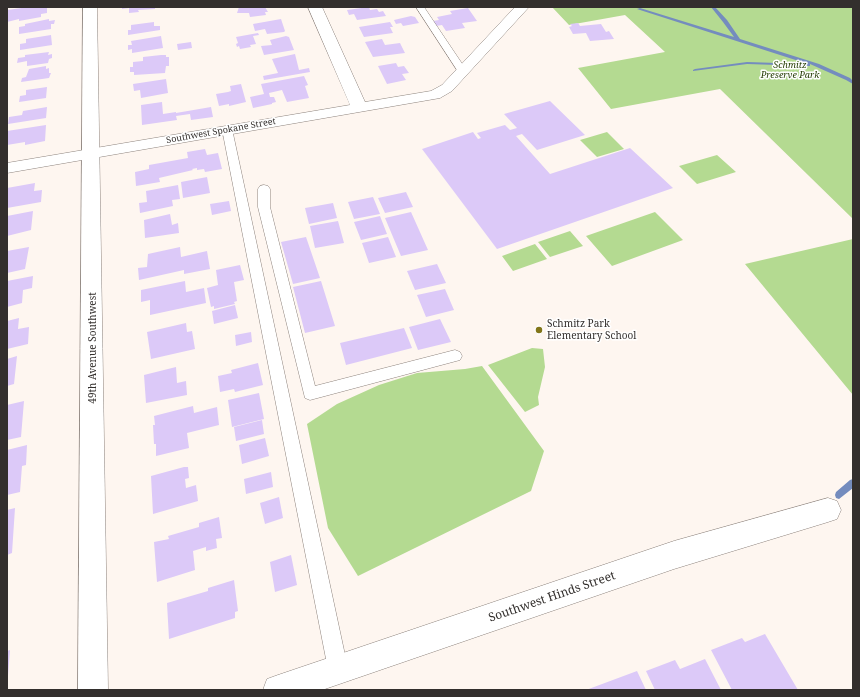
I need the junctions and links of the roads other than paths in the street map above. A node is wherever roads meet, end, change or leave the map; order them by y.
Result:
1 (90, 7) edge
2 (315, 7) edge
3 (420, 7) edge
4 (522, 7) edge
5 (462, 71) junction
6 (359, 107) junction
7 (227, 129) junction
8 (92, 153) junction
9 (7, 168) edge
10 (264, 189) dead end
11 (455, 356) dead end
12 (828, 510) dead end
13 (338, 669) junction
14 (93, 690) edge
15 (278, 690) edge

1 - 8 street, 49th Avenue Southwest
2 - 6 street
3 - 5 lane
4 - 5 street
5 - 6 street, Southwest Spokane Street
6 - 7 street, Southwest Spokane Street
7 - 8 street, Southwest Spokane Street
7 - 13 lane
8 - 9 street, Southwest Spokane Street
8 - 14 street, 49th Avenue Southwest
10 - 11 lane
12 - 13 street, Southwest Hinds Street
13 - 15 street, Southwest Hinds Street

